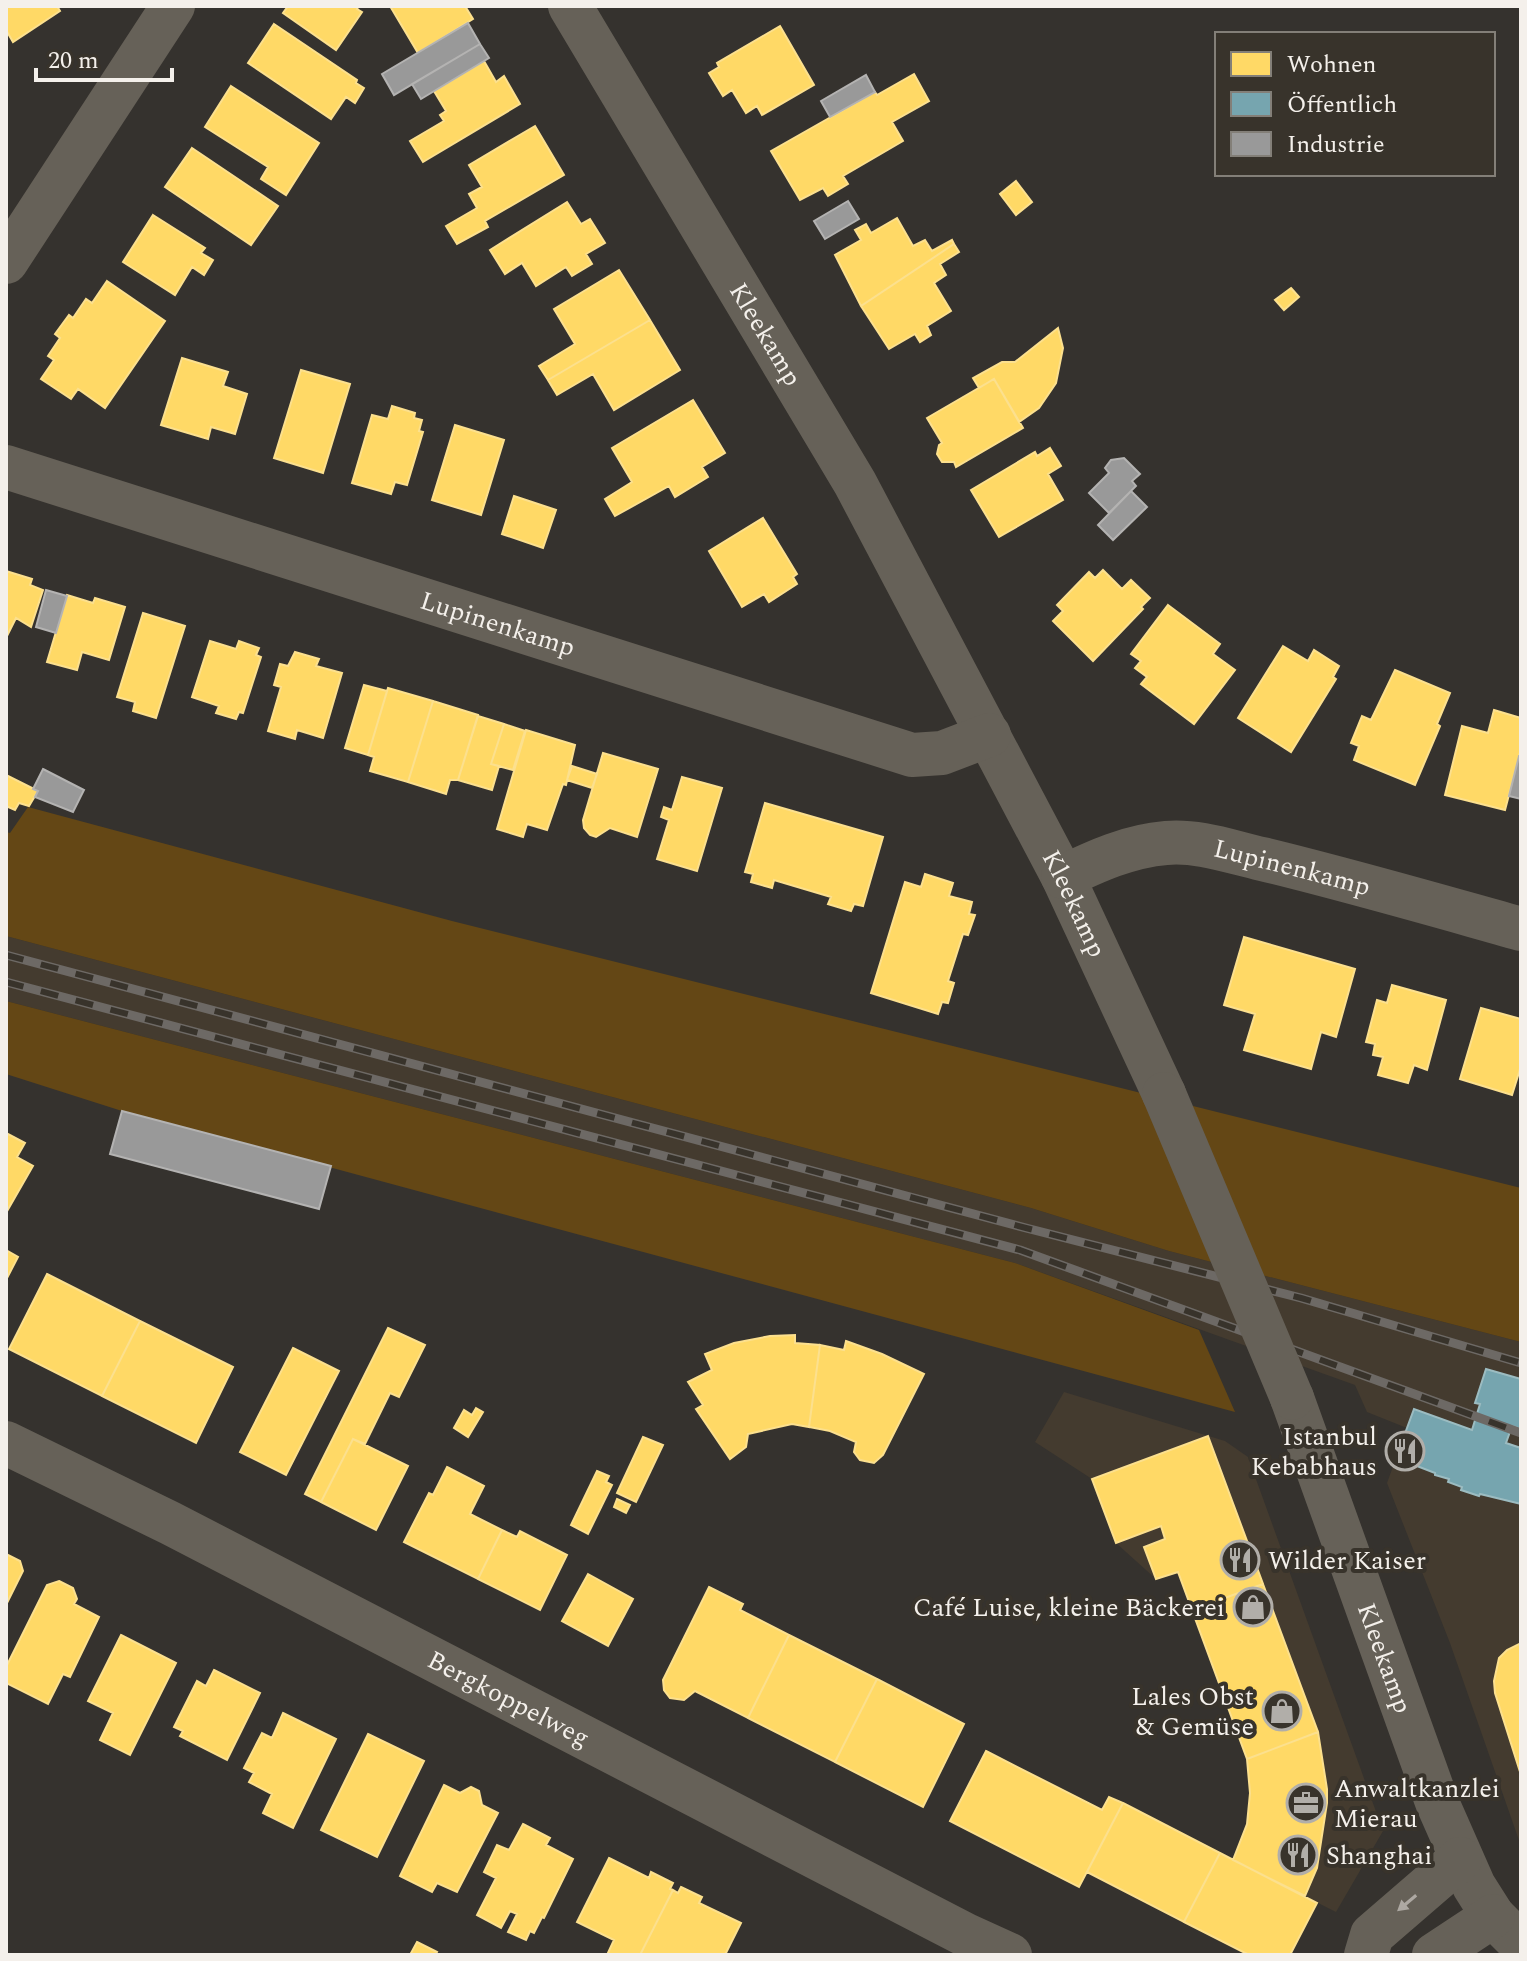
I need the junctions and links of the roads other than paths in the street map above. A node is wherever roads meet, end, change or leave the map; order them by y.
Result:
1 (173, 6) edge
2 (570, 6) edge
3 (6, 262) edge
4 (6, 467) edge
5 (989, 735) junction
6 (1063, 877) junction
7 (1521, 929) edge
8 (6, 1443) edge
9 (1460, 1859) junction
10 (1507, 1930) edge
11 (1010, 1955) edge
12 (1366, 1955) edge
13 (1434, 1955) edge

1 - 3 street
2 - 5 street, Kleekamp
4 - 5 street, Lupinenkamp
5 - 6 street, Kleekamp
6 - 7 street, Lupinenkamp
6 - 9 street, Kleekamp, bridge
8 - 11 street, Bergkoppelweg
9 - 10 street
9 -> 12 street
10 - 13 street

